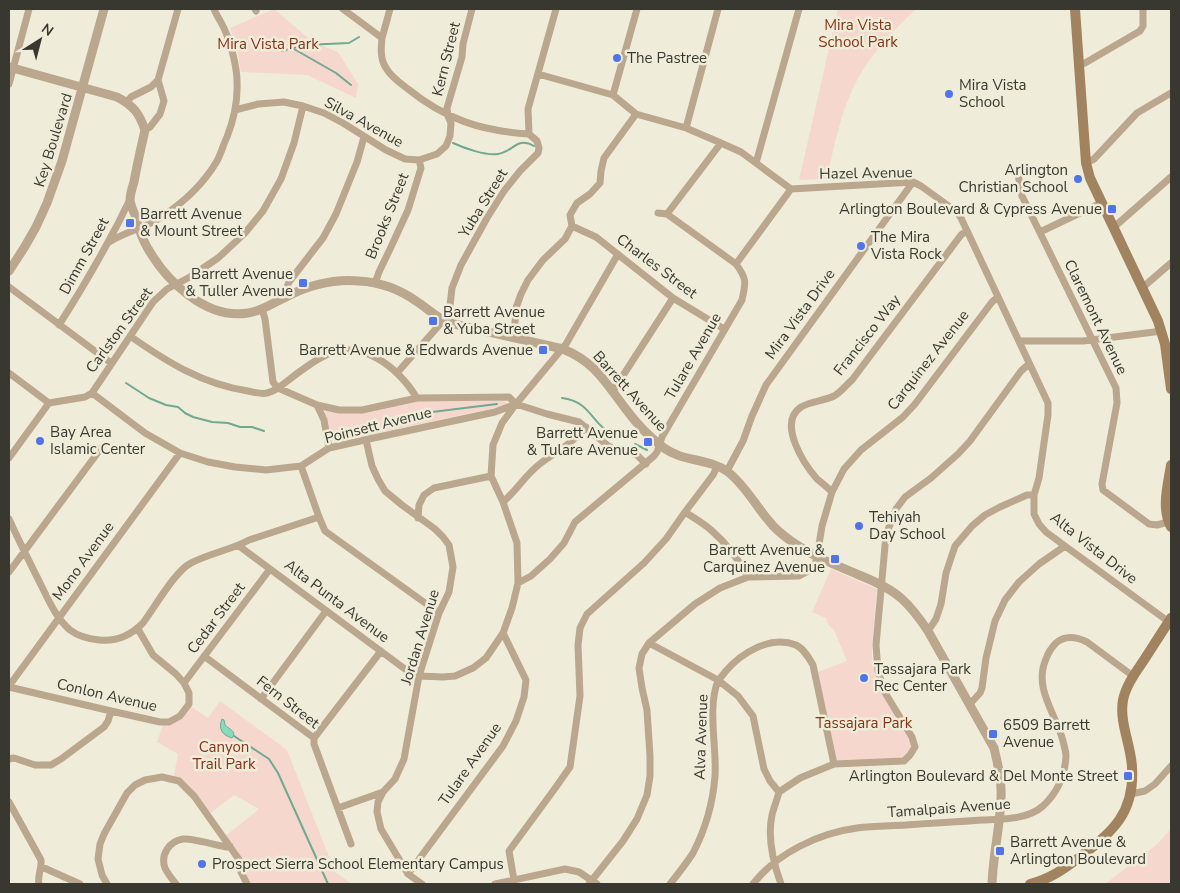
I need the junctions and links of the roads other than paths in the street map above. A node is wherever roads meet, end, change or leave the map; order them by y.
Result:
1 (29, 9) edge
2 (104, 9) edge
3 (178, 9) edge
4 (214, 9) edge
5 (344, 9) edge
6 (390, 9) edge
7 (472, 9) edge
8 (556, 9) edge
9 (637, 9) edge
10 (718, 9) edge
11 (799, 9) edge
12 (1075, 9) edge
13 (1143, 9) edge
14 (382, 38) junction
15 (1079, 64) junction
16 (11, 68) edge
17 (538, 74) junction
18 (158, 80) junction
19 (9, 84) edge
20 (83, 87) junction
21 (1171, 93) edge
22 (613, 95) junction
23 (127, 102) junction
24 (303, 106) junction
25 (236, 110) junction
26 (636, 114) junction
27 (448, 116) junction
28 (686, 128) junction
29 (145, 130) junction
30 (528, 134) junction
31 (364, 138) junction
32 (721, 143) junction
33 (419, 160) junction
34 (756, 163) junction
35 (1086, 163) junction
36 (1018, 174) dead end
37 (1171, 178) edge
38 (913, 182) junction
39 (791, 189) junction
40 (130, 200) junction
41 (1101, 203) junction
42 (658, 213) dead end
43 (667, 214) junction
44 (572, 226) junction
45 (1113, 228) junction
46 (139, 229) junction
47 (966, 231) junction
48 (1040, 232) junction
49 (109, 242) junction
50 (618, 254) junction
51 (1171, 263) edge
52 (736, 264) junction
53 (9, 271) edge
54 (375, 283) junction
55 (175, 284) junction
56 (9, 287) edge
57 (1142, 288) junction
58 (289, 295) junction
59 (998, 297) junction
60 (673, 298) junction
61 (262, 309) junction
62 (443, 321) junction
63 (59, 325) junction
64 (724, 329) junction
65 (1162, 332) junction
66 (130, 336) junction
67 (514, 338) junction
68 (1092, 340) junction
69 (1019, 341) junction
70 (563, 349) junction
71 (112, 363) junction
72 (1029, 364) junction
73 (9, 373) edge
74 (397, 373) junction
75 (278, 388) junction
76 (1171, 389) edge
77 (613, 391) junction
78 (92, 393) junction
79 (417, 398) junction
80 (49, 403) junction
81 (516, 404) junction
82 (317, 405) junction
83 (586, 427) junction
84 (366, 440) junction
85 (660, 445) junction
86 (102, 447) dead end
87 (329, 448) junction
88 (180, 453) junction
89 (9, 458) edge
90 (646, 464) junction
91 (1171, 465) edge
92 (301, 466) junction
93 (718, 467) junction
94 (727, 471) junction
95 (492, 476) junction
96 (1038, 478) joint
97 (832, 492) junction
98 (1034, 495) junction
99 (503, 502) junction
100 (685, 512) junction
101 (319, 517) junction
102 (418, 518) junction
103 (9, 519) edge
104 (1170, 524) edge
105 (239, 546) junction
106 (1065, 546) junction
107 (24, 552) junction
108 (817, 556) junction
109 (270, 569) junction
110 (9, 572) edge
111 (748, 577) junction
112 (518, 583) junction
113 (882, 585) junction
114 (326, 611) junction
115 (439, 613) junction
116 (59, 618) junction
117 (1170, 620) edge
118 (138, 629) junction
119 (928, 631) junction
120 (503, 633) junction
121 (649, 643) junction
122 (380, 651) junction
123 (204, 656) junction
124 (419, 676) junction
125 (1133, 676) junction
126 (718, 680) junction
127 (184, 683) junction
128 (9, 686) edge
129 (261, 699) junction
130 (970, 704) junction
131 (112, 711) junction
132 (314, 738) junction
133 (9, 759) edge
134 (834, 764) junction
135 (1171, 766) edge
136 (383, 792) junction
137 (779, 792) junction
138 (1131, 794) junction
139 (9, 802) edge
140 (338, 808) junction
141 (999, 819) junction
142 (351, 844) dead end
143 (230, 846) junction
144 (774, 863) junction
145 (42, 867) junction
146 (408, 874) junction
147 (514, 880) junction
148 (593, 883) edge
149 (39, 884) edge
150 (80, 884) edge
151 (107, 884) edge
152 (176, 884) edge
153 (247, 884) edge
154 (422, 884) edge
155 (495, 884) edge
156 (670, 884) edge
157 (753, 884) edge
158 (781, 884) edge
159 (992, 884) edge
160 (1030, 884) edge

1 - 16 street
2 - 20 street, Key Boulevard
3 - 18 street
4 - 25 street
5 - 14 street
6 - 14 street
7 - 27 street, Kern Street
8 - 17 street, Yuba Street
9 - 22 street
10 - 28 street
11 - 34 street
12 - 15 main road
13 - 15 street
14 - 27 street
15 - 35 main road
16 - 19 street
16 - 20 street
17 - 22 street
17 - 30 street, Yuba Street
18 - 23 street
18 - 29 street
20 - 23 street
20 - 53 street, Key Boulevard
21 - 35 street
22 - 26 street
23 - 29 street
24 - 25 street, Silva Avenue
24 - 31 street, Silva Avenue
24 - 55 street, Carlston Street
25 - 46 street
26 - 28 street
26 - 44 street
27 - 30 street
27 - 33 street
28 - 32 street
29 - 40 street, Barrett Avenue
30 - 62 street, Yuba Street
31 - 33 street, Silva Avenue
31 - 58 street
32 - 34 street
32 - 43 street
33 - 54 street, Brooks Street
34 - 39 street
35 - 41 main road
36 - 48 street, Claremont Avenue
37 - 45 street
38 - 39 street, Hazel Avenue
38 - 47 street, Hazel Avenue
38 - 94 street, Mira Vista Drive
39 - 52 street
40 - 46 street, Barrett Avenue
40 - 49 street, Dimm Street
41 - 45 main road
41 - 48 street
42 - 43 street
43 - 52 street
44 - 50 street, Charles Street
44 - 67 street
45 - 57 main road
46 - 49 street
46 - 55 street, Barrett Avenue
47 - 59 street, Hazel Avenue
47 - 97 street, Francisco Way
48 - 68 street, Claremont Avenue
49 - 63 street, Dimm Street
50 - 60 street, Charles Street
50 - 70 street
51 - 57 street
52 - 64 street, Tulare Avenue
54 - 58 street, Barrett Avenue
54 - 62 street, Barrett Avenue
55 - 61 street, Barrett Avenue
55 - 66 street, Carlston Street
56 - 63 street
57 - 65 main road
58 - 61 street, Barrett Avenue
59 - 69 street, Hazel Avenue
59 - 97 street, Carquinez Avenue
60 - 64 street, Charles Street
60 - 77 street
61 - 75 street
62 - 67 street, Barrett Avenue
62 - 74 street, Yuba Street
63 - 71 street
64 - 85 street, Tulare Avenue
65 - 68 street
65 - 76 main road
66 - 71 street, Carlston Street
66 - 75 street
67 - 70 street, Barrett Avenue
68 - 69 street
68 - 104 street, Claremont Avenue
69 - 72 street, Hazel Avenue
70 - 77 street, Barrett Avenue
70 - 81 street
71 - 78 street, Carlston Street
72 - 96 street, Hazel Avenue
72 - 113 street
73 - 80 street
74 - 75 street
74 - 79 street
75 - 82 street
77 - 85 street, Barrett Avenue
78 - 80 street, Carlston Street
78 - 88 street, Poinsett Avenue
79 - 81 street
79 - 82 street
80 - 89 street
81 - 83 street
81 - 84 street, Poinsett Avenue
81 - 95 street
82 - 87 street
83 - 90 street
83 - 99 street
84 - 87 street, Poinsett Avenue
84 - 102 street, Jordan Avenue
85 - 90 street, Tulare Avenue
85 - 93 street, Barrett Avenue
86 - 107 street
87 - 92 street, Poinsett Avenue
88 - 92 street, Poinsett Avenue
88 - 116 street, Mono Avenue
90 - 112 street, Tulare Avenue
91 - 104 main road
92 - 101 street
93 - 94 street, Barrett Avenue
93 - 100 street
94 - 108 street, Barrett Avenue
95 - 99 street
95 - 102 street
96 - 98 street, Alta Vista Drive
97 - 108 street, Carquinez Avenue
98 - 106 street, Alta Vista Drive
98 - 119 street
99 - 112 street
100 - 111 street
100 - 147 street
101 - 105 street
101 - 115 street
102 - 115 street, Jordan Avenue
103 - 107 street
105 - 109 street, Alta Punta Avenue
105 - 118 street
106 - 117 street, Alta Vista Drive
106 - 130 street
107 - 110 street
107 - 116 street
108 - 111 street, Carquinez Avenue
108 - 113 street, Barrett Avenue
109 - 114 street, Alta Punta Avenue
109 - 123 street, Cedar Street
111 - 121 street, Carquinez Avenue
112 - 120 street
113 - 119 street, Barrett Avenue
113 - 134 street
114 - 122 street, Alta Punta Avenue
114 - 129 street
115 - 124 street, Jordan Avenue
116 - 118 street
116 - 128 street, Mono Avenue
117 - 125 main road
118 - 127 street
119 - 130 street, Barrett Avenue
120 - 124 street
120 - 146 street, Tulare Avenue
121 - 126 street
121 - 148 street, Carquinez Avenue
122 - 124 street, Alta Punta Avenue
122 - 132 street
123 - 127 street, Cedar Street
123 - 129 street, Fern Street
124 - 136 street, Jordan Avenue
125 - 138 main road
125 - 141 street, Tamalpais Avenue
126 - 134 street, Alva Avenue
126 - 137 street
126 - 156 street, Alva Avenue
127 - 131 street, Conlon Avenue
128 - 131 street, Conlon Avenue
129 - 132 street, Fern Street
130 - 141 street, Barrett Avenue
131 - 133 street
132 - 140 street, Fern Street
134 - 137 street
135 - 138 street
136 - 140 street
136 - 146 street, Jordan Avenue
137 - 144 street
138 - 160 main road
139 - 145 street
140 - 142 street, Fern Street
141 - 144 street, Tamalpais Avenue
141 - 159 street, Barrett Avenue
143 - 151 street
143 - 152 street
143 - 153 street
144 - 157 street, Tamalpais Avenue
144 - 158 street
145 - 149 street
145 - 150 street
146 - 154 street, Jordan Avenue
147 - 148 street
147 - 155 street

